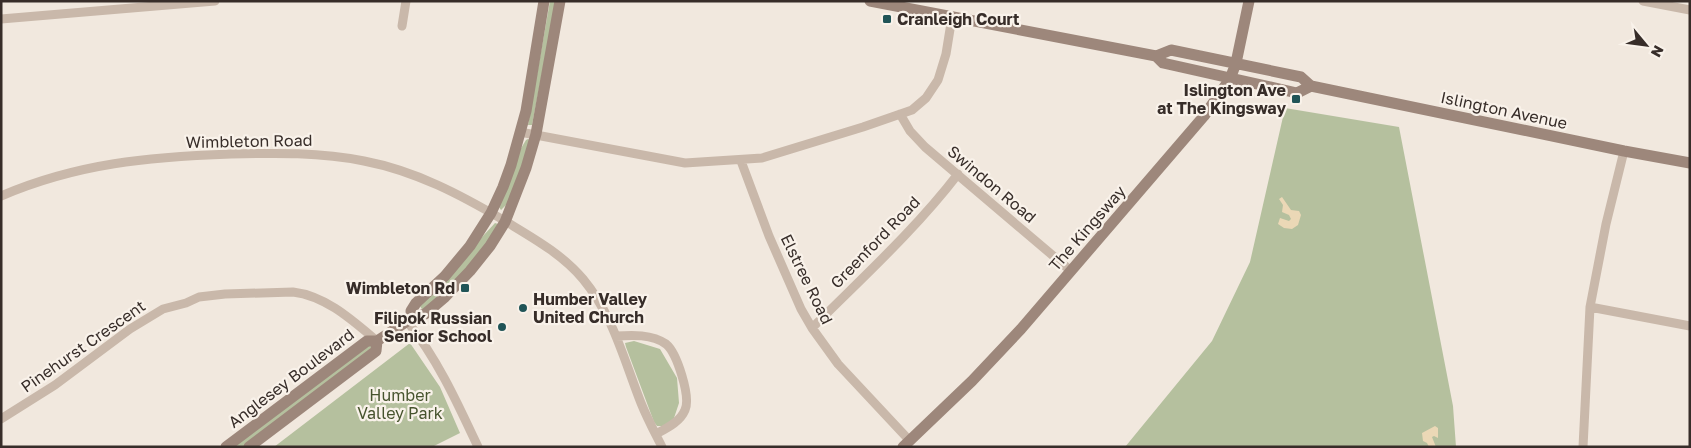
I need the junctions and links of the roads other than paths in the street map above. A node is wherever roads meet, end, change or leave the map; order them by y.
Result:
1 (215, 1) edge
2 (406, 1) edge
3 (544, 1) edge
4 (560, 1) edge
5 (870, 1) edge
6 (1249, 1) edge
7 (1643, 1) edge
8 (909, 5) edge
9 (119, 6) edge
10 (1690, 10) edge
11 (952, 17) junction
12 (1, 19) edge
13 (402, 26) dead end
14 (1156, 56) junction
15 (1236, 64) junction
16 (1230, 79) junction
17 (1311, 86) junction
18 (900, 114) junction
19 (520, 132) junction
20 (536, 134) junction
21 (1624, 151) junction
22 (741, 161) junction
23 (1690, 163) edge
24 (958, 174) junction
25 (1, 196) edge
26 (492, 213) junction
27 (505, 222) junction
28 (1072, 271) junction
29 (1590, 307) junction
30 (409, 319) junction
31 (1690, 326) edge
32 (812, 328) junction
33 (616, 336) junction
34 (377, 341) junction
35 (1, 419) edge
36 (656, 434) junction
37 (906, 444) edge
38 (226, 447) edge
39 (249, 447) edge
40 (478, 447) edge
41 (662, 447) edge
42 (1583, 447) edge

1 - 9 street
2 - 13 street
3 - 19 street
4 - 20 street, Anglesey Boulevard
5 - 8 street, Islington Avenue
6 - 15 street, The Kingsway
7 - 10 street
8 - 11 street, Islington Avenue
9 - 12 street
11 - 14 street, Islington Avenue
11 - 18 street
14 - 15 street, Islington Avenue
14 - 16 street, Islington Avenue
15 - 16 street, The Kingsway
15 - 17 street, Islington Avenue
16 - 17 street, Islington Avenue
16 - 28 street, The Kingsway
17 - 21 street, Islington Avenue
18 - 22 street
18 - 24 street, Swindon Road
19 - 20 street
19 - 26 street
20 - 22 street
20 - 27 street, Anglesey Boulevard
21 - 23 street, Islington Avenue
21 - 29 street
22 - 32 street, Elstree Road
24 - 28 street, Swindon Road
24 - 32 street, Greenford Road
25 - 26 street, Wimbleton Road
26 - 27 street, Wimbleton Road
26 - 30 street
27 - 30 street, Anglesey Boulevard
27 - 33 street, Wimbleton Road
28 - 37 street, The Kingsway
29 - 31 street
29 - 42 street
30 - 34 street, Anglesey Boulevard
30 - 40 street
32 - 37 street, Elstree Road
33 - 36 street, Wimbleton Road
33 - 36 street
34 - 35 street, Pinehurst Crescent
34 - 38 street, Anglesey Boulevard
34 - 39 street, Anglesey Boulevard
36 - 41 street, Wimbleton Road

